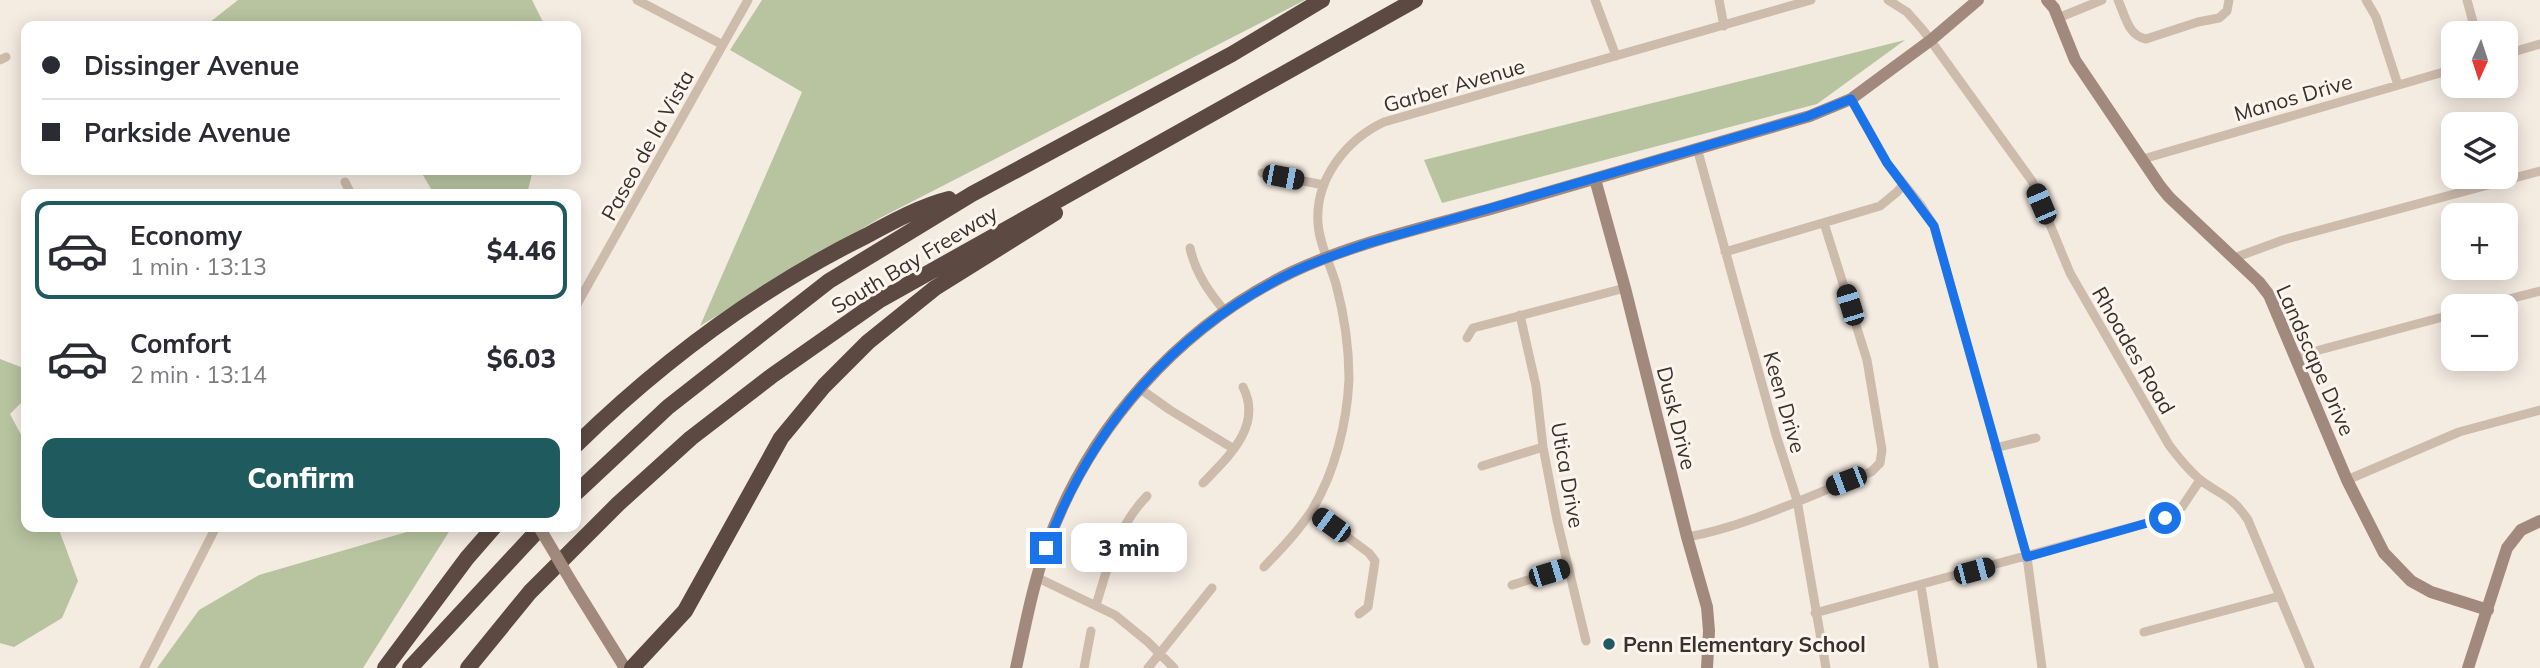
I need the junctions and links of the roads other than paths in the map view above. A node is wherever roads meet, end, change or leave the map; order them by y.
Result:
1 (636, 0) edge
2 (748, 0) edge
3 (1322, 0) edge
4 (1415, 0) edge
5 (1595, 0) edge
6 (1719, 0) edge
7 (1811, 0) edge
8 (1888, 0) edge
9 (1978, 0) edge
10 (2047, 0) edge
11 (2102, 0) edge
12 (2118, 0) edge
13 (2229, 0) edge
14 (2366, 0) edge
15 (2467, 0) edge
16 (2057, 18) junction
17 (2473, 21) edge
18 (1724, 26) junction
19 (1931, 40) junction
20 (2540, 44) edge
21 (723, 45) junction
22 (2518, 50) edge
23 (1616, 56) junction
24 (2441, 73) edge
25 (2398, 85) junction
26 (1851, 99) junction
27 (1168, 138) junction
28 (1697, 148) junction
29 (2143, 159) junction
30 (2540, 171) edge
31 (1262, 173) dead end
32 (1595, 179) junction
33 (345, 182) dead end
34 (1903, 184) junction
35 (1324, 185) junction
36 (348, 189) edge
37 (972, 194) junction
38 (1824, 223) junction
39 (1190, 248) dead end
40 (1725, 253) junction
41 (1327, 258) junction
42 (2234, 258) junction
43 (1626, 288) junction
44 (2540, 290) edge
45 (2518, 296) edge
46 (581, 297) edge
47 (1224, 311) junction
48 (1520, 315) junction
49 (2441, 317) edge
50 (1467, 338) dead end
51 (2297, 356) junction
52 (1243, 387) dead end
53 (1139, 388) junction
54 (2540, 410) edge
55 (2036, 438) dead end
56 (581, 441) edge
57 (1543, 447) junction
58 (1995, 448) junction
59 (1234, 449) junction
60 (1482, 467) dead end
61 (2200, 480) junction
62 (2347, 480) junction
63 (1203, 482) dead end
64 (581, 488) edge
65 (1147, 496) dead end
66 (1797, 500) junction
67 (1312, 511) junction
68 (2540, 521) edge
69 (213, 532) edge
70 (491, 532) edge
71 (535, 532) edge
72 (543, 532) edge
73 (1687, 537) junction
74 (2027, 557) junction
75 (1264, 567) dead end
76 (1567, 568) junction
77 (1038, 578) junction
78 (1513, 585) dead end
79 (1920, 586) junction
80 (1212, 588) dead end
81 (2280, 596) junction
82 (1096, 604) junction
83 (2488, 610) junction
84 (1815, 613) junction
85 (1359, 614) dead end
86 (1091, 631) dead end
87 (2144, 632) dead end
88 (1586, 641) dead end
89 (1160, 655) junction
90 (145, 668) edge
91 (385, 668) edge
92 (410, 668) edge
93 (468, 668) edge
94 (625, 668) edge
95 (632, 668) edge
96 (1016, 668) edge
97 (1084, 668) edge
98 (1148, 668) edge
99 (1174, 668) edge
100 (1707, 668) edge
101 (1826, 668) edge
102 (1934, 668) edge
103 (2042, 668) edge
104 (2310, 668) edge
105 (2468, 668) edge

1 - 21 street
2 - 21 street, Paseo de la Vista
3 - 37 highway, South Bay Freeway
4 - 27 highway, South Bay Freeway
5 - 23 street
6 - 18 street
7 - 18 street, Garber Avenue
8 - 19 street
9 - 19 street
10 - 16 street, Landscape Drive
11 - 16 street
12 - 13 street
14 - 25 street
15 - 17 street
16 - 29 street, Landscape Drive
18 - 23 street, Garber Avenue
19 - 26 street
19 - 61 street, Rhoades Road
20 - 22 street
21 - 46 street, Paseo de la Vista
23 - 35 street, Garber Avenue
24 - 25 street, Manos Drive
25 - 29 street, Manos Drive
26 - 28 street
26 - 34 street
27 - 93 highway, South Bay Freeway
27 - 95 highway
28 - 32 street
28 - 40 street, Keen Drive
29 - 42 street, Landscape Drive
30 - 42 street
31 - 35 street
32 - 41 street
32 - 43 street, Dusk Drive
33 - 36 street
34 - 38 street
34 - 58 street
35 - 41 street, Garber Avenue
37 - 56 highway
37 - 64 highway, South Bay Freeway
38 - 40 street
38 - 66 street
39 - 47 street
40 - 66 street, Keen Drive
41 - 47 street
41 - 67 street, Garber Avenue
42 - 51 street, Landscape Drive
43 - 48 street
43 - 73 street, Dusk Drive
44 - 45 street
47 - 53 street
48 - 50 street
48 - 57 street, Utica Drive
49 - 51 street
51 - 62 street, Landscape Drive
52 - 59 street
53 - 59 street
53 - 77 street
54 - 62 street
55 - 58 street
57 - 60 street
57 - 76 street, Utica Drive
58 - 74 street
59 - 63 street
61 - 74 street
61 - 81 street, Rhoades Road
62 - 83 street, Landscape Drive
65 - 82 street
66 - 73 street
66 - 84 street, Keen Drive
67 - 75 street, Garber Avenue
67 - 85 street
68 - 83 street
69 - 90 street
70 - 91 highway
71 - 92 highway
72 - 94 street, bridge
73 - 100 street, Dusk Drive
74 - 79 street
74 - 103 street
76 - 78 street
76 - 88 street, Utica Drive
77 - 82 street
77 - 96 street
79 - 84 street
79 - 102 street
80 - 89 street
81 - 87 street
81 - 104 street, Rhoades Road
82 - 89 street
83 - 105 street
84 - 101 street, Keen Drive
86 - 97 street
89 - 98 street
89 - 99 street

